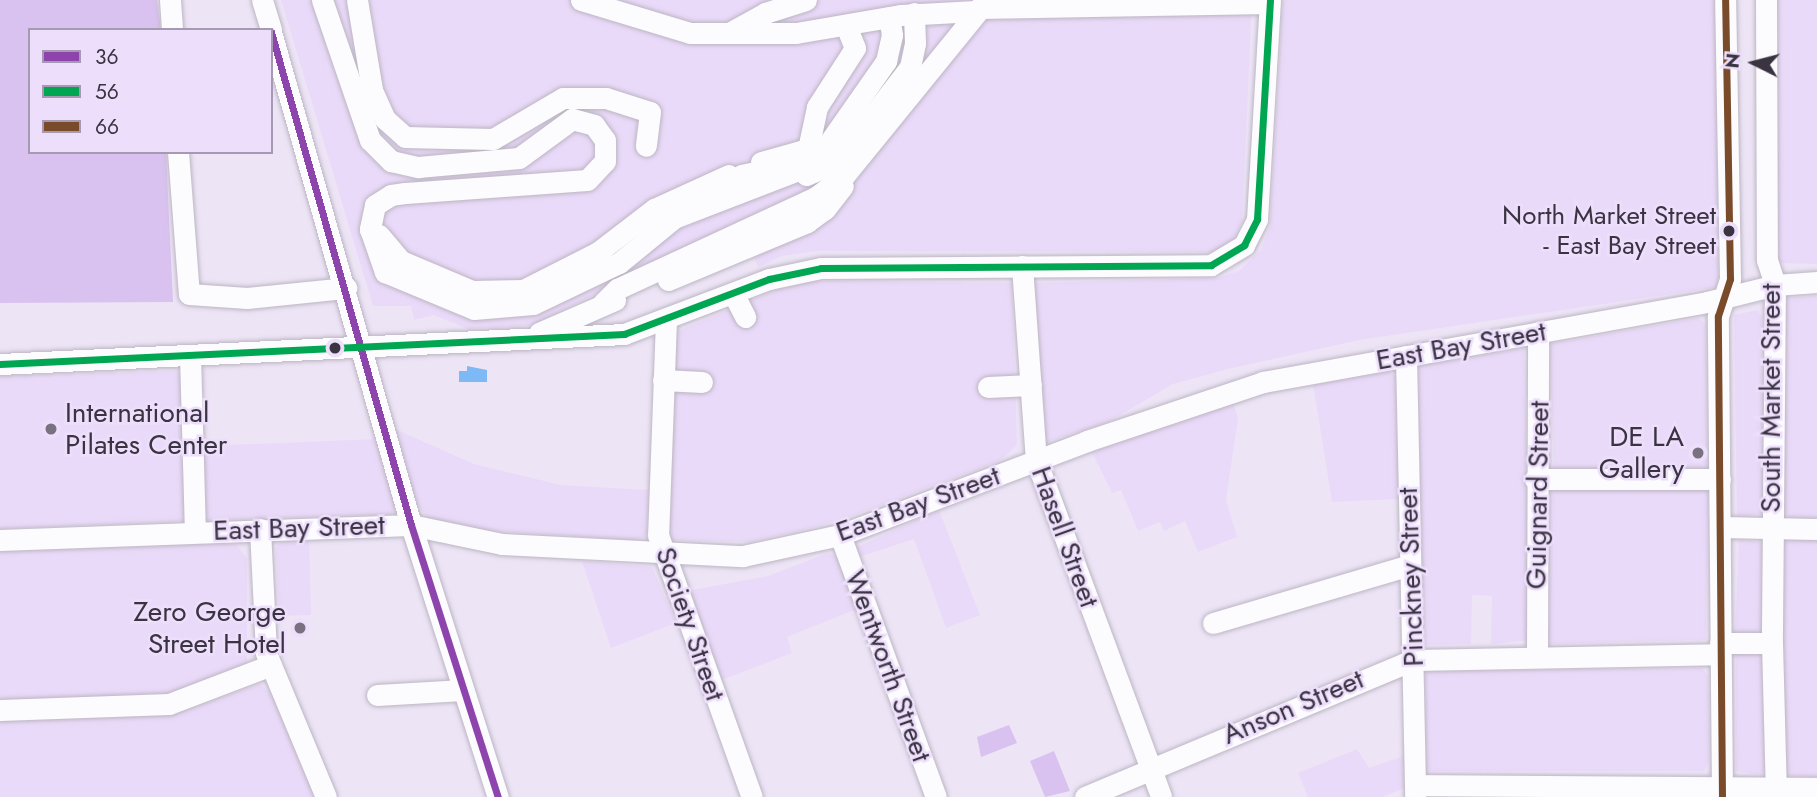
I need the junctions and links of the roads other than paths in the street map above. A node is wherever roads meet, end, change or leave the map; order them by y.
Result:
1 (170, 0) edge
2 (262, 0) edge
3 (322, 0) edge
4 (357, 0) edge
5 (581, 0) edge
6 (806, 0) edge
7 (1725, 0) edge
8 (1766, 0) edge
9 (1229, 2) edge
10 (1269, 2) edge
11 (949, 6) edge
12 (981, 6) edge
13 (882, 18) junction
14 (172, 28) edge
15 (270, 28) edge
16 (729, 33) junction
17 (273, 38) edge
18 (646, 146) dead end
19 (178, 154) edge
20 (374, 232) junction
21 (1022, 266) junction
22 (1817, 282) edge
23 (1775, 285) junction
24 (346, 288) junction
25 (733, 293) junction
26 (1724, 298) junction
27 (745, 317) dead end
28 (666, 320) junction
29 (1538, 332) junction
30 (527, 339) junction
31 (361, 344) junction
32 (190, 355) junction
33 (1406, 356) junction
34 (0, 364) edge
35 (663, 380) junction
36 (702, 382) dead end
37 (1031, 385) junction
38 (988, 387) dead end
39 (1036, 460) junction
40 (1535, 479) junction
41 (1720, 479) junction
42 (411, 525) junction
43 (1720, 527) junction
44 (1772, 528) junction
45 (260, 529) junction
46 (1817, 529) edge
47 (195, 531) junction
48 (840, 535) junction
49 (0, 540) edge
50 (663, 555) junction
51 (1410, 565) junction
52 (1213, 622) dead end
53 (1772, 643) junction
54 (1720, 649) junction
55 (1537, 657) junction
56 (1412, 660) junction
57 (271, 666) junction
58 (463, 690) junction
59 (377, 695) dead end
60 (0, 710) edge
61 (1150, 768) junction
62 (1817, 788) edge
63 (1415, 791) edge
64 (1550, 791) edge
65 (1722, 791) edge
66 (1775, 792) edge
67 (326, 797) edge
68 (498, 797) edge
69 (752, 797) edge
70 (936, 797) edge
71 (1085, 797) edge
72 (1161, 797) edge

1 - 14 street
2 - 15 street
3 - 20 street
4 - 18 street
5 - 16 street
6 - 16 street
7 - 26 street
8 - 23 street, South Market Street
9 - 10 street
9 - 12 street
10 - 21 street
11 - 12 street
11 - 13 street
12 - 30 street
13 - 16 street
13 - 20 street
13 - 20 street
13 - 20 street
17 - 24 street
19 - 24 street
21 - 25 street
21 - 37 street, Hasell Street
22 - 23 street, East Bay Street
23 - 26 street, East Bay Street
23 - 44 street, South Market Street
24 - 31 street
25 - 27 street
25 - 28 street
26 - 29 street, East Bay Street
26 - 41 street
28 - 30 street
28 - 35 street, Society Street
29 - 33 street, East Bay Street
29 - 40 street, Guignard Street
30 - 31 street
31 - 32 street
31 - 42 street
32 - 34 street
32 - 47 street
33 - 39 street, East Bay Street
33 - 51 street, Pinckney Street
35 - 36 street
35 - 50 street, Society Street
37 - 38 street
37 - 39 street, Hasell Street
39 - 48 street, East Bay Street
39 - 61 street, Hasell Street
40 - 41 street
40 - 55 street, Guignard Street
41 - 43 street
42 - 45 street, East Bay Street
42 - 50 street, East Bay Street
42 - 58 street
43 - 44 street
43 - 54 street
44 - 46 street
44 - 53 street, South Market Street
45 - 47 street, East Bay Street
45 - 57 street
47 - 49 street, East Bay Street
48 - 50 street, East Bay Street
48 - 70 street, Wentworth Street
50 - 69 street, Society Street
51 - 52 street
51 - 56 street, Pinckney Street
53 - 54 street, Anson Street
53 - 66 street, South Market Street
54 - 55 street, Anson Street
54 - 65 street
55 - 56 street, Anson Street
56 - 61 street, Anson Street
56 - 63 street, Pinckney Street
57 - 60 street
57 - 67 street
58 - 59 street
58 - 68 street
61 - 71 street, Anson Street
61 - 72 street, Hasell Street
62 - 66 street
63 - 64 street
64 - 65 street
65 - 66 street

